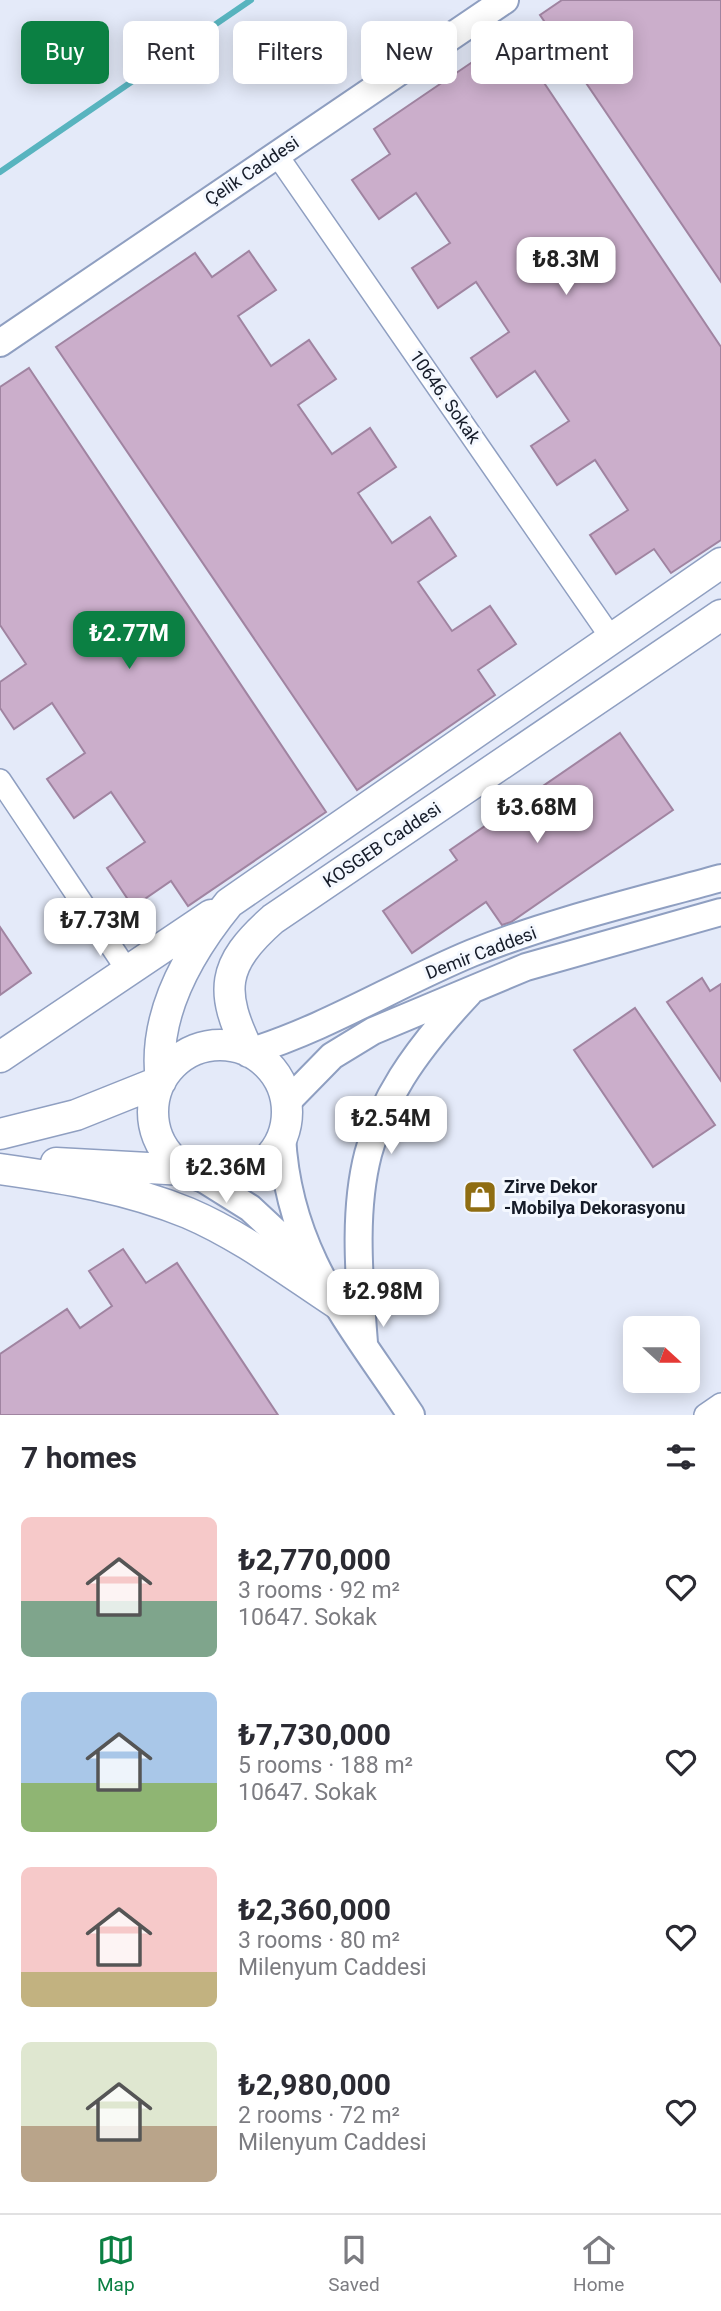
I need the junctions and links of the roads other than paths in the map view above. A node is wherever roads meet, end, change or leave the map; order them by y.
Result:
1 (505, 0) edge
2 (277, 155) junction
3 (0, 343) edge
4 (721, 563) edge
5 (721, 615) edge
6 (612, 639) junction
7 (0, 780) edge
8 (721, 878) edge
9 (229, 903) junction
10 (721, 912) edge
11 (127, 970) junction
12 (476, 986) junction
13 (249, 1052) junction
14 (0, 1057) edge
15 (161, 1081) junction
16 (286, 1103) junction
17 (0, 1134) edge
18 (282, 1136) junction
19 (0, 1169) edge
20 (192, 1173) junction
21 (315, 1269) junction
22 (339, 1305) junction
23 (364, 1343) junction
24 (721, 1404) edge
25 (411, 1415) edge
26 (705, 1415) edge

1 - 2 street, Çelik Caddesi
2 - 3 street, Çelik Caddesi
2 - 6 street, 10646. Sokak
4 - 6 main road
5 - 13 main road, KOSGEB Caddesi
6 - 9 main road
7 - 11 street
8 - 13 street, Demir Caddesi
9 - 11 main road
9 - 15 main road
10 - 12 street, Demir Caddesi
11 - 14 main road
12 - 16 street, Demir Caddesi
12 - 23 street
13 - 15 main road
13 - 16 main road
15 - 17 main road
15 - 20 main road
16 - 18 main road
18 - 20 main road
18 - 21 street
19 - 20 main road
19 - 22 main road
20 - 21 street
21 - 22 street
22 - 23 street
23 - 25 street
24 - 26 street

